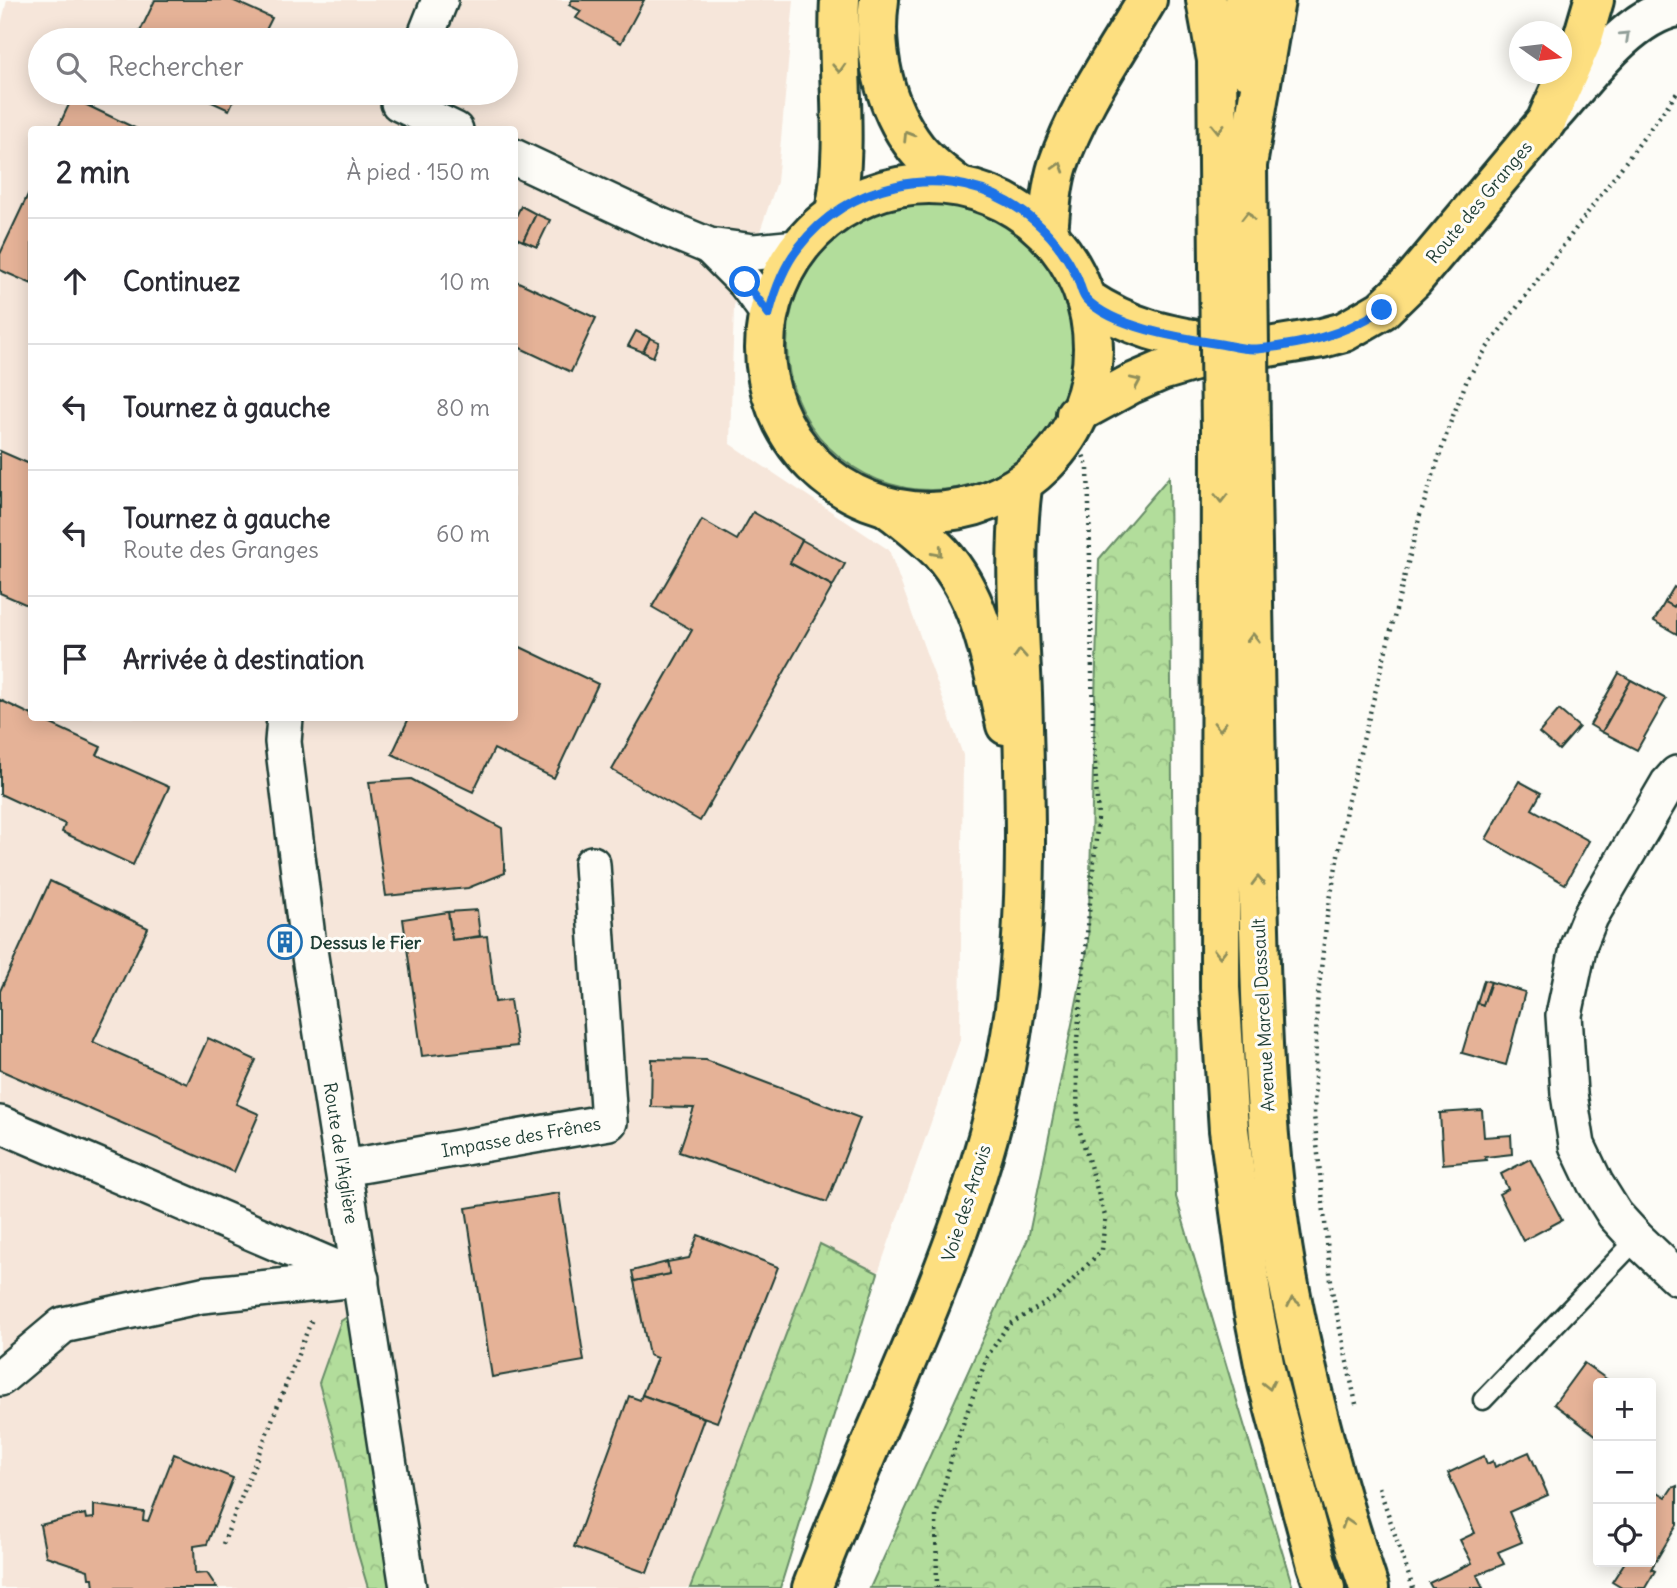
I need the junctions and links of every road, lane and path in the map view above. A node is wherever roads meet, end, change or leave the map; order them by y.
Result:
1 (440, 0) edge
2 (840, 0) edge
3 (879, 0) edge
4 (1147, 0) edge
5 (1206, 0) edge
6 (1216, 0) edge
7 (1244, 0) edge
8 (1275, 0) edge
9 (1594, 0) edge
10 (1677, 7) edge
11 (429, 28) edge
12 (1217, 60) junction
13 (1677, 93) edge
14 (398, 108) edge
15 (1546, 122) junction
16 (445, 126) edge
17 (518, 159) edge
18 (1247, 165) junction
19 (956, 184) junction
20 (835, 212) junction
21 (1048, 234) junction
22 (709, 246) junction
23 (797, 248) junction
24 (1234, 266) junction
25 (1085, 298) junction
26 (769, 314) junction
27 (1253, 349) junction
28 (1074, 419) junction
29 (1236, 431) junction
30 (1021, 487) junction
31 (887, 507) junction
32 (285, 721) edge
33 (1677, 774) edge
34 (1024, 795) junction
35 (592, 864) dead end
36 (0, 1124) edge
37 (344, 1168) junction
38 (1637, 1240) junction
39 (1677, 1277) edge
40 (361, 1279) junction
41 (326, 1282) junction
42 (0, 1378) edge
43 (1483, 1400) dead end
44 (1357, 1408) dead end
45 (1378, 1485) dead end
46 (223, 1545) dead end
47 (408, 1588) edge
48 (812, 1588) edge
49 (937, 1588) edge
50 (1325, 1588) edge
51 (1369, 1588) edge
52 (1413, 1588) edge

1 - 11 street
2 -> 20 main road
19 -> 3 main road
21 -> 4 main road
5 - 12 main road
6 - 12 main road
7 - 18 main road
8 - 18 main road
9 - 15 main road
15 -> 10 street, Route des Granges
12 -> 24 main road
13 - 44 path
14 - 16 street
15 - 27 main road, Route des Granges
17 - 22 street
24 -> 18 main road
19 - 20 main road
19 - 21 main road
20 - 23 main road
21 - 25 main road
22 - 23 street
22 - 26 street
23 - 26 main road
24 - 29 main road, bridge
25 - 27 main road, Route des Granges
25 - 28 main road
26 - 31 main road
28 -> 27 main road, Route des Granges
28 - 30 main road
28 - 49 path
29 -> 50 main road
51 -> 29 main road, Avenue Marcel Dassault
30 - 31 main road
34 -> 30 main road
31 -> 34 main road
32 - 37 street, Route de l'Aiglière
33 - 38 street
34 - 48 main road, Voie des Aravis
35 - 37 street, Impasse des Frênes
36 - 40 street
37 - 40 street, Route de l'Aiglière
38 - 39 street
38 - 43 lane
40 - 41 street
40 - 47 street, Route de l'Aiglière
41 - 42 street
41 - 46 path
45 - 52 path

